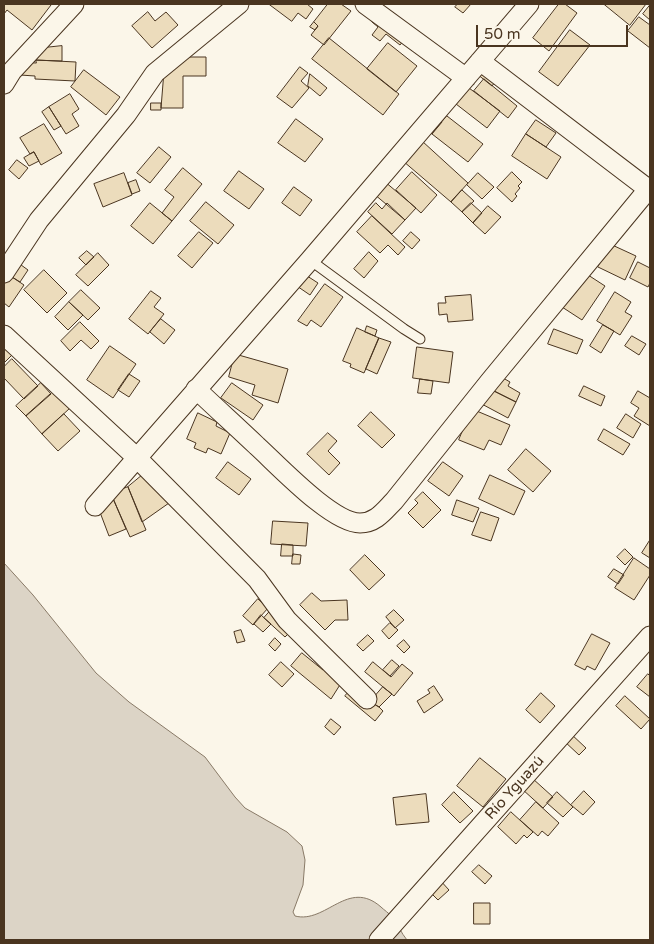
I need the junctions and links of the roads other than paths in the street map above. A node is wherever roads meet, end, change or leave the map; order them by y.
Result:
1 (74, 4) edge
2 (239, 4) edge
3 (365, 4) edge
4 (529, 4) edge
5 (480, 61) junction
6 (466, 78) junction
7 (4, 84) edge
8 (649, 188) edge
9 (310, 260) junction
10 (4, 273) edge
11 (4, 335) edge
12 (420, 340) dead end
13 (196, 389) junction
14 (136, 457) junction
15 (95, 506) dead end
16 (650, 636) edge
17 (367, 698) dead end
18 (380, 940) edge

1 - 7 street
2 - 10 street
3 - 6 street
4 - 5 street
5 - 6 street
5 - 8 street
6 - 9 street
8 - 13 street
9 - 12 lane
9 - 13 street
11 - 14 street
13 - 14 street
14 - 15 street
14 - 17 street
16 - 18 street, Río Yguazú

